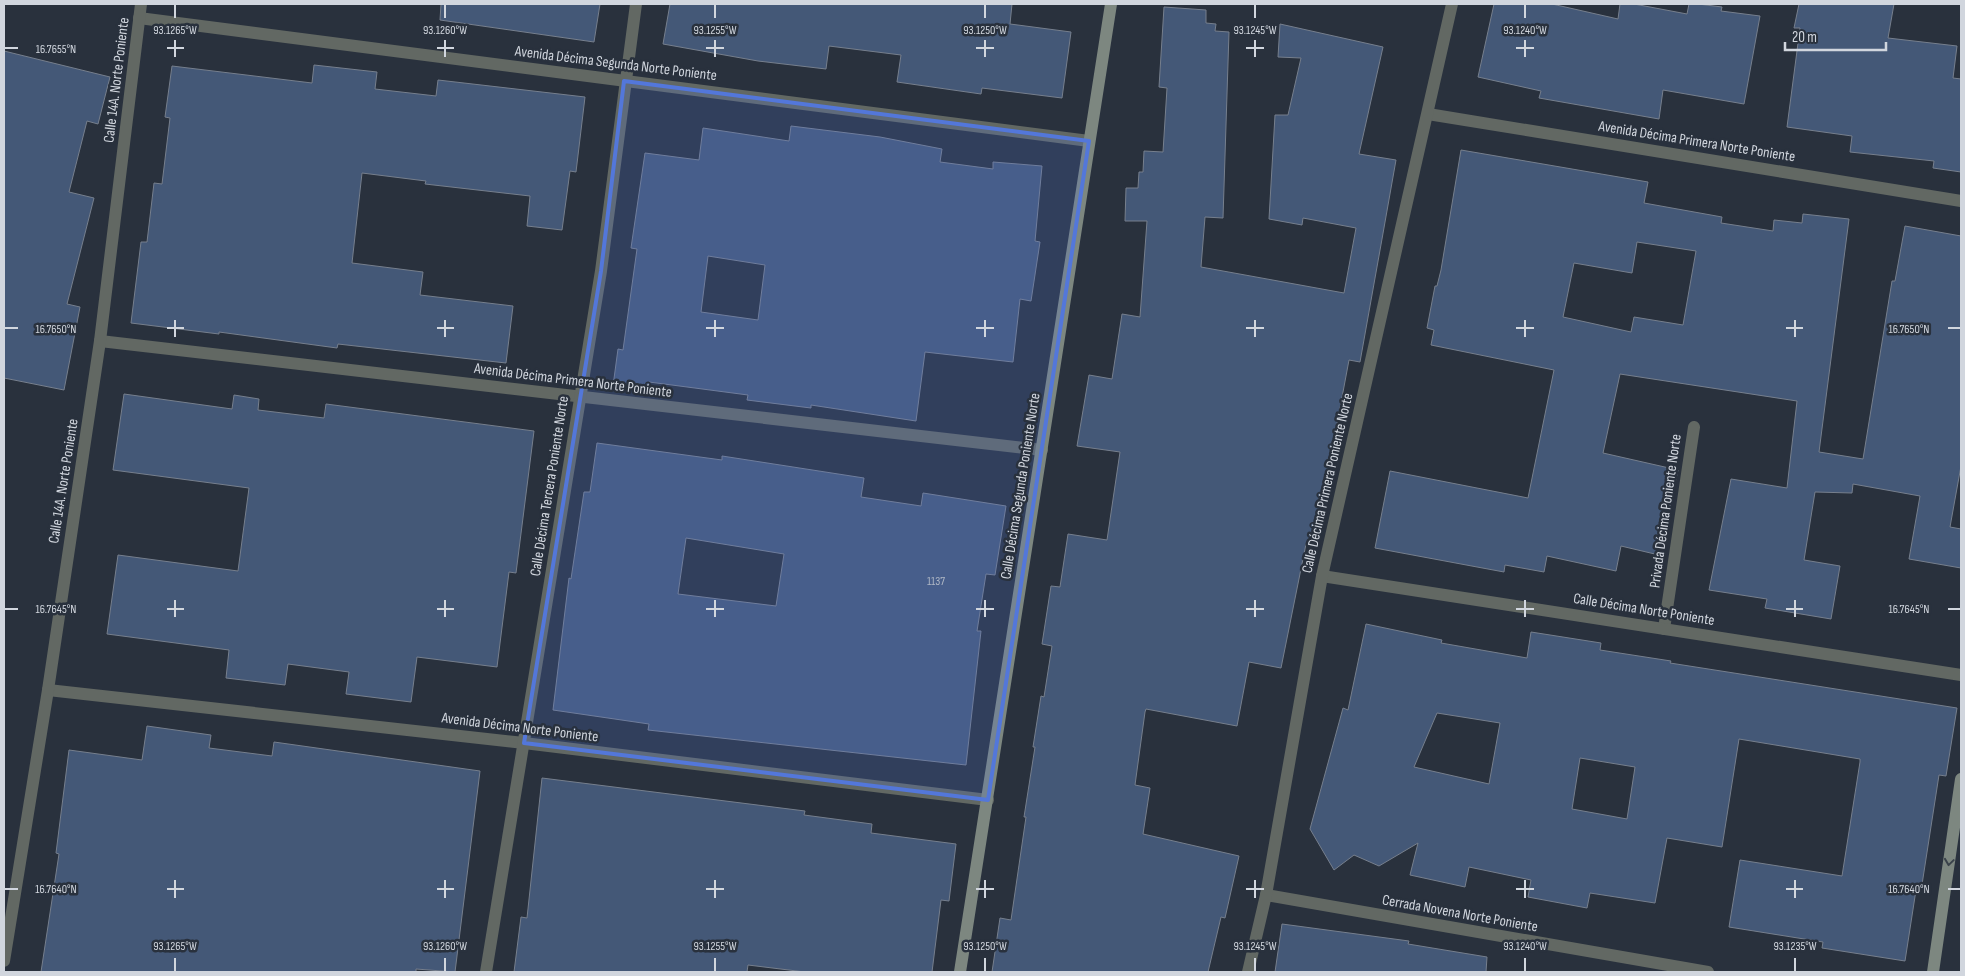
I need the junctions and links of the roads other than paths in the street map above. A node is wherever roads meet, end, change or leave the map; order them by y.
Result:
1 (141, 4) edge
2 (636, 4) edge
3 (1111, 4) edge
4 (1452, 4) edge
5 (139, 18) junction
6 (624, 81) junction
7 (1428, 114) junction
8 (1089, 141) junction
9 (1961, 201) edge
10 (100, 341) junction
11 (580, 397) junction
12 (1694, 427) dead end
13 (1042, 450) junction
14 (1322, 576) junction
15 (1664, 629) junction
16 (1961, 675) edge
17 (48, 690) junction
18 (524, 743) junction
19 (1961, 779) edge
20 (988, 800) junction
21 (1266, 896) junction
22 (4, 961) edge
23 (486, 972) edge
24 (960, 972) edge
25 (1248, 972) edge
26 (1708, 972) edge
27 (1933, 972) edge

1 - 5 street, Calle 14A. Norte Poniente
2 - 6 street, Calle Décima Tercera Poniente Norte
3 - 8 street, Calle Décima Segunda Poniente Norte
4 - 7 street, Calle Décima Primera Poniente Norte
5 - 6 street, Avenida Décima Segunda Norte Poniente
5 - 10 street, Calle 14A. Norte Poniente
6 - 8 street, Avenida Décima Segunda Norte Poniente
6 - 11 street, Calle Décima Tercera Poniente Norte
7 - 9 street, Avenida Décima Primera Norte Poniente
7 - 14 street, Calle Décima Primera Poniente Norte
8 - 13 street, Calle Décima Segunda Poniente Norte
10 - 11 street, Avenida Décima Primera Norte Poniente
10 - 17 street, Calle 14A. Norte Poniente
11 - 13 street, Avenida Décima Primera Norte Poniente
11 - 18 street, Calle Décima Tercera Poniente Norte
12 - 15 street, Privada Décima Poniente Norte
13 - 20 street, Calle Décima Segunda Poniente Norte
14 - 15 street, Calle Décima Norte Poniente
14 - 21 street, Calle Décima Primera Poniente Norte
15 - 16 street, Calle Décima Norte Poniente
17 - 18 street, Avenida Décima Norte Poniente
17 - 22 street, Calle 14A. Norte Poniente
18 - 20 street, Avenida Décima Norte Poniente
18 - 23 street, Calle Décima Tercera Poniente Norte
19 -> 27 street
20 - 24 street, Calle Décima Segunda Poniente Norte
21 - 25 street, Calle Décima Primera Poniente Norte
21 - 26 street, Cerrada Novena Norte Poniente

